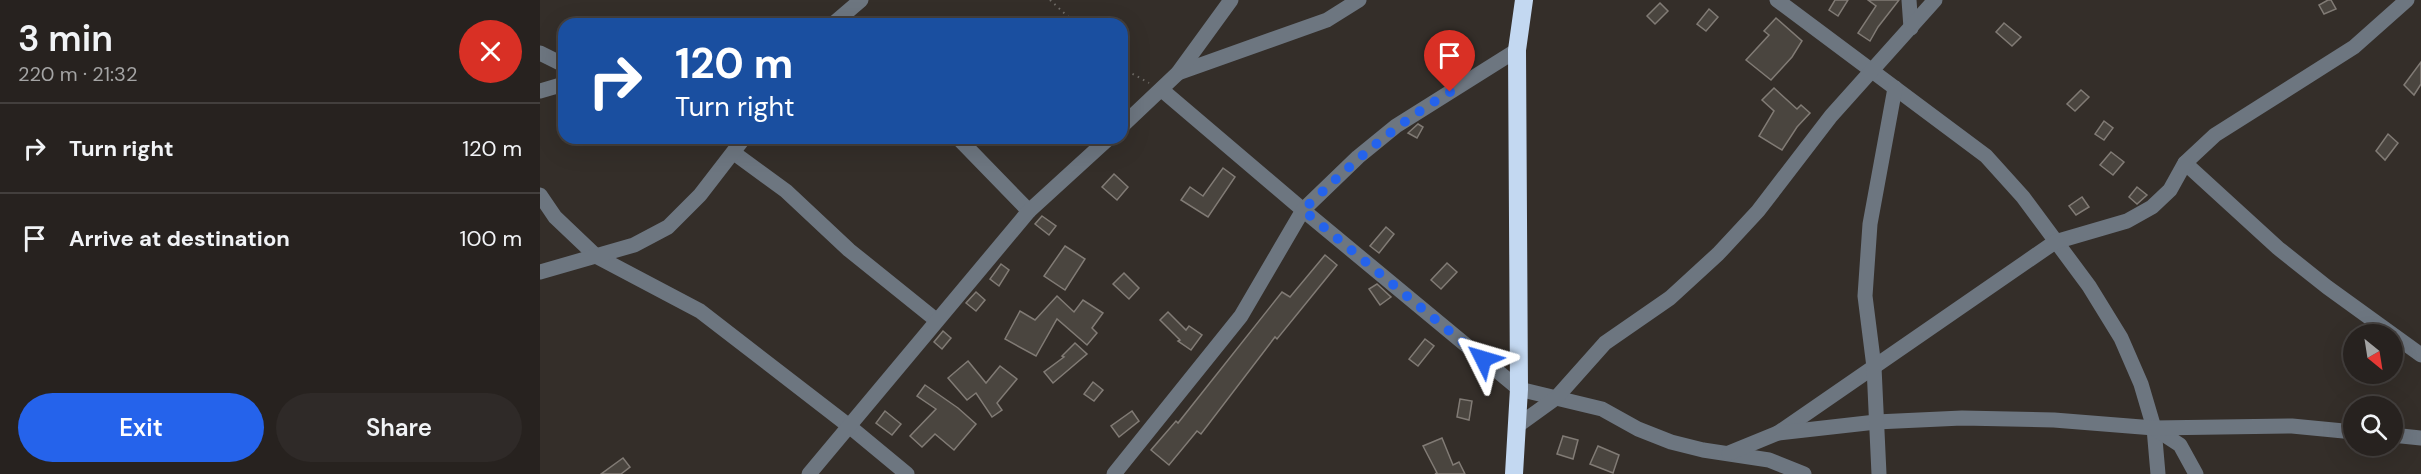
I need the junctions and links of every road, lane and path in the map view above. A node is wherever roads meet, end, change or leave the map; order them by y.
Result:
1 (861, 0) edge
2 (1050, 0) edge
3 (1231, 0) edge
4 (1359, 0) edge
5 (1524, 0) edge
6 (1777, 0) edge
7 (1909, 0) edge
8 (1935, 0) edge
9 (2407, 0) edge
10 (840, 18) edge
11 (1070, 18) edge
12 (1911, 28) junction
13 (1517, 50) junction
14 (540, 53) edge
15 (558, 62) edge
16 (1871, 69) junction
17 (1128, 71) edge
18 (1178, 73) junction
19 (558, 86) edge
20 (1895, 88) junction
21 (1162, 90) junction
22 (540, 91) edge
23 (1128, 121) edge
24 (740, 144) edge
25 (964, 144) edge
26 (1102, 144) edge
27 (734, 153) junction
28 (2185, 163) junction
29 (540, 195) edge
30 (1303, 210) junction
31 (1029, 211) junction
32 (2055, 242) junction
33 (596, 256) junction
34 (540, 272) edge
35 (936, 320) junction
36 (2421, 355) edge
37 (1874, 367) junction
38 (1519, 388) junction
39 (1556, 398) junction
40 (1876, 422) junction
41 (849, 426) junction
42 (1517, 426) junction
43 (2154, 428) junction
44 (2343, 431) edge
45 (1778, 433) junction
46 (2403, 436) edge
47 (2421, 438) edge
48 (1729, 453) junction
49 (2159, 470) edge
50 (809, 474) edge
51 (907, 474) edge
52 (1114, 474) edge
53 (1514, 474) edge
54 (1804, 474) edge
55 (1879, 474) edge
56 (2196, 474) edge

1 - 10 street
2 - 11 path
3 - 18 street
4 - 18 street
5 - 13 highway
6 - 16 street
7 - 12 street
8 - 12 street
9 - 28 street
12 - 16 street
13 - 30 street
13 - 38 highway
14 - 15 street
16 - 20 street
16 - 39 street
17 - 21 path
18 - 21 street
19 - 22 street
20 - 32 street
20 - 37 street
21 - 23 street
21 - 30 street
24 - 27 street
25 - 31 street
26 - 31 street
27 - 33 street
27 - 35 street
28 - 32 street
28 - 36 street
29 - 33 street
30 - 38 street
30 - 52 street
31 - 35 street
32 - 37 street
32 - 43 street
33 - 34 street
33 - 41 street
35 - 41 street
37 - 40 street
37 - 45 street
38 - 39 street
38 - 42 highway
39 - 42 street
39 - 48 street
40 - 43 street
40 - 45 street
40 - 55 street
41 - 50 street
41 - 51 street
42 - 53 highway
43 - 44 street
43 - 49 street
43 - 56 street
45 - 48 street
46 - 47 street
48 - 54 street

